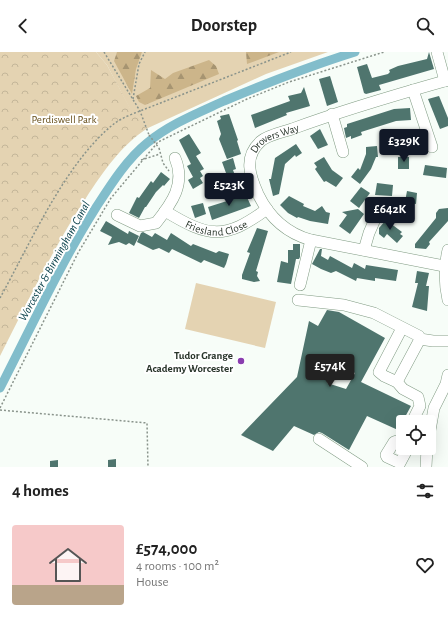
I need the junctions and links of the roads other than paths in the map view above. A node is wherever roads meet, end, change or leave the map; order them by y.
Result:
1 (437, 52) edge
2 (447, 81) edge
3 (413, 90) junction
4 (332, 114) junction
5 (432, 147) dead end
6 (343, 152) dead end
7 (176, 158) dead end
8 (267, 209) junction
9 (379, 210) dead end
10 (165, 211) junction
11 (117, 215) dead end
12 (311, 240) junction
13 (364, 250) junction
14 (448, 250) edge
15 (444, 266) junction
16 (300, 285) dead end
17 (298, 300) dead end
18 (448, 300) edge
19 (402, 328) junction
20 (420, 338) junction
21 (448, 341) edge
22 (448, 375) edge
23 (397, 382) junction
24 (416, 415) edge
25 (433, 415) edge
26 (319, 439) dead end
27 (396, 441) edge
28 (404, 455) edge
29 (427, 455) edge
30 (362, 467) edge
31 (426, 467) edge

1 - 2 street
2 - 3 street, Drovers Way
3 - 4 street, Drovers Way
3 - 5 street
4 - 6 street
4 - 8 street, Drovers Way
7 - 10 street
8 - 10 street, Friesland Close
8 - 12 street, Drovers Way
9 - 13 street
10 - 11 street
12 - 13 street, Drovers Way
12 - 16 street
13 - 15 street, Drovers Way
14 - 15 street
15 - 18 street
17 - 19 street
19 - 20 street
19 - 23 street
20 - 21 street
20 - 23 street
22 - 25 street
23 - 24 street
26 - 30 street
27 - 28 street
29 - 31 street

